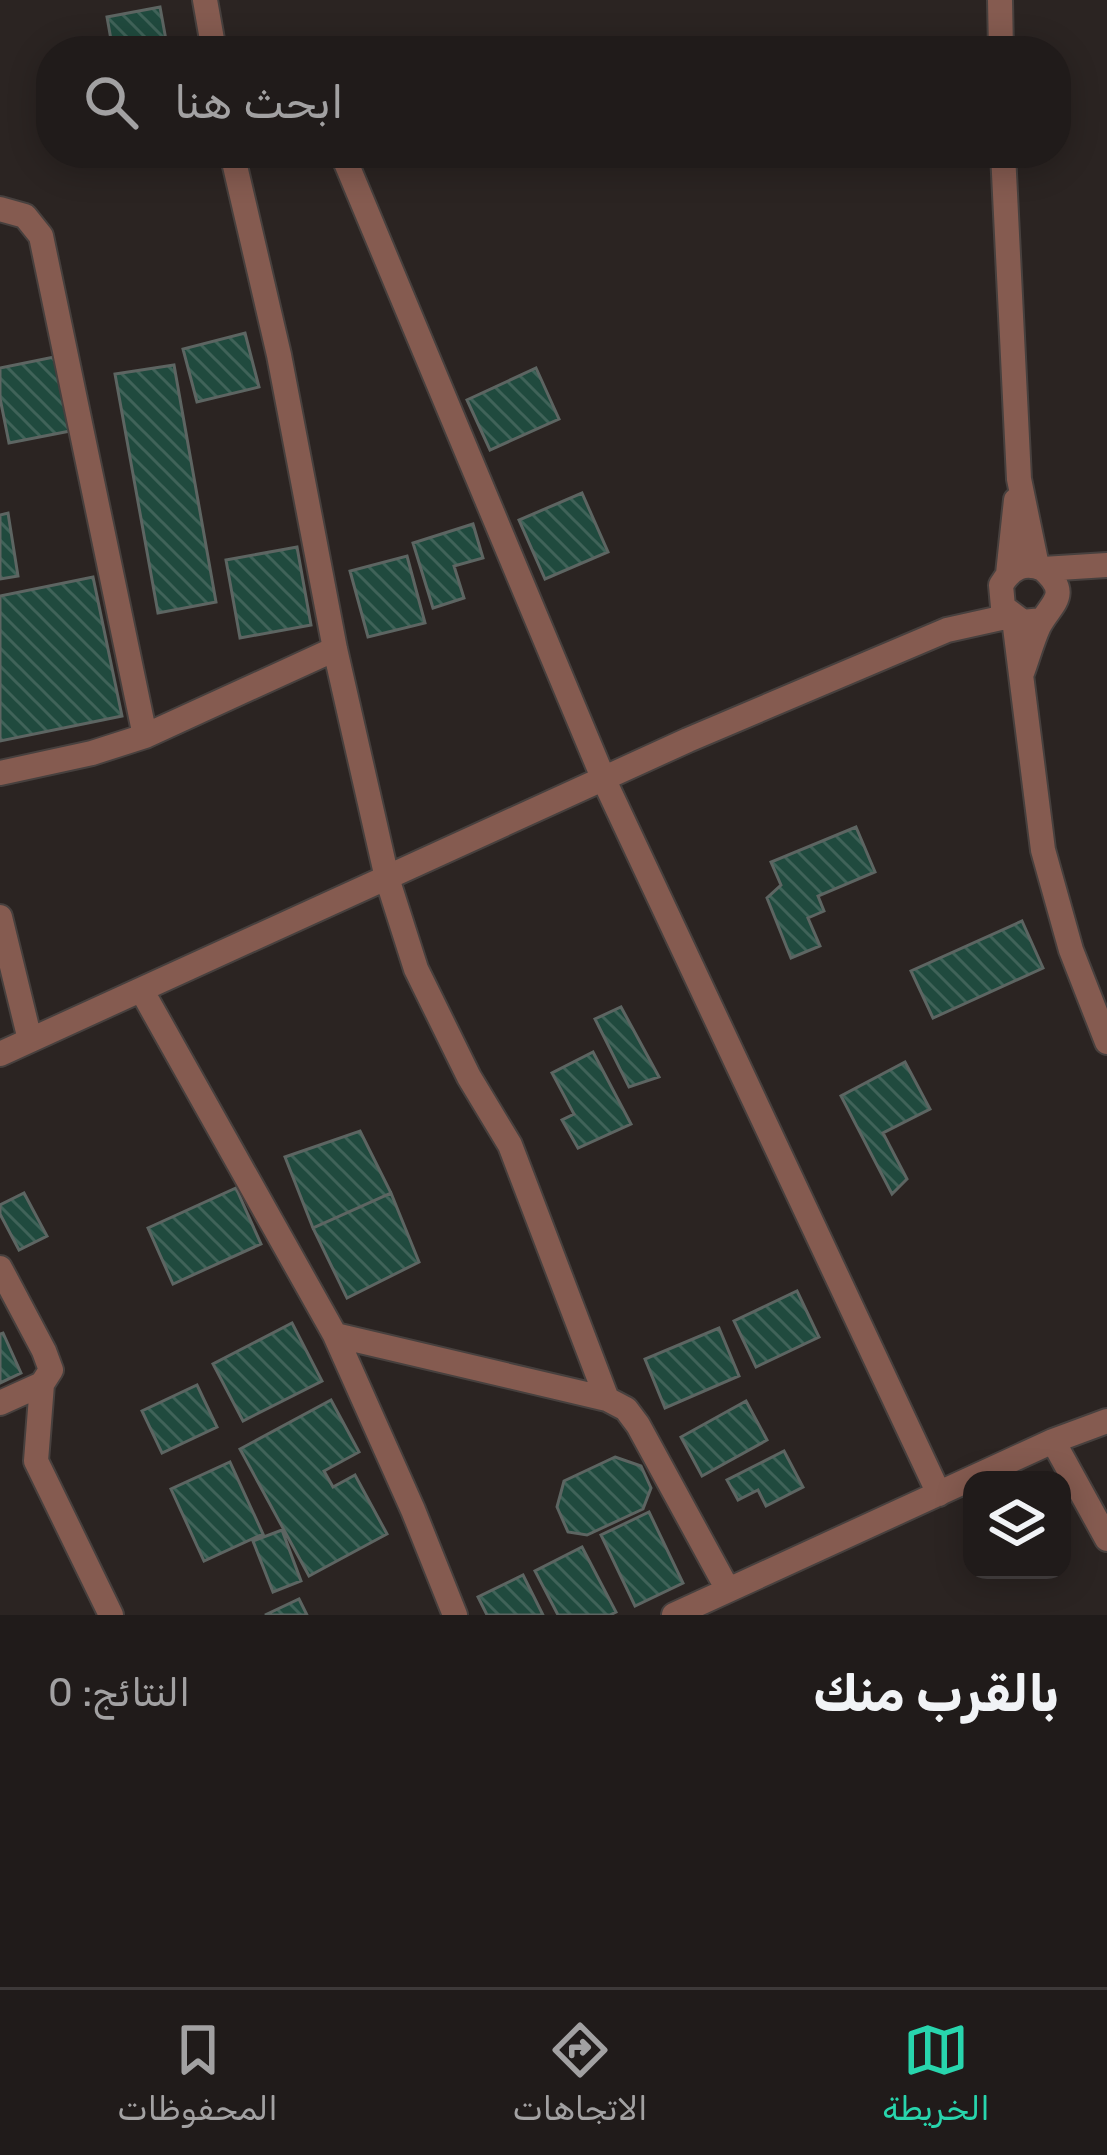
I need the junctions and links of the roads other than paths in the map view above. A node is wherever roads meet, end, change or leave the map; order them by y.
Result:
1 (205, 0) edge
2 (1000, 0) edge
3 (211, 36) edge
4 (1000, 36) edge
5 (235, 168) edge
6 (348, 168) edge
7 (1004, 168) edge
8 (0, 209) edge
9 (1019, 479) junction
10 (1107, 566) edge
11 (1040, 567) junction
12 (1005, 580) junction
13 (1049, 611) junction
14 (1012, 617) junction
15 (947, 630) junction
16 (335, 649) junction
17 (1021, 675) junction
18 (145, 736) junction
19 (0, 773) edge
20 (604, 779) junction
21 (387, 878) junction
22 (0, 917) edge
23 (142, 991) junction
24 (30, 1040) junction
25 (1107, 1042) edge
26 (0, 1054) edge
27 (0, 1268) edge
28 (335, 1335) junction
29 (42, 1384) junction
30 (607, 1399) junction
31 (0, 1403) edge
32 (1107, 1421) edge
33 (1053, 1442) junction
34 (939, 1493) junction
35 (1107, 1539) edge
36 (728, 1590) junction
37 (678, 1614) edge
38 (111, 1615) edge
39 (455, 1615) edge

1 - 3 street
2 - 4 street
5 - 16 street
6 - 20 street
7 - 9 street
8 - 18 street
9 - 11 street
9 - 12 street
10 - 11 street
10 - 13 street
11 - 12 street
11 - 13 street
12 - 14 street
12 - 15 street
13 - 14 street
13 - 17 street
14 - 15 street
14 - 17 street
15 - 20 street
16 - 18 street
16 - 21 street
17 - 25 street
18 - 19 street
20 - 21 street
20 - 34 street
21 - 23 street
21 - 30 street
22 - 24 street
23 - 24 street
23 - 28 street
24 - 26 street
27 - 29 street
28 - 30 street
28 - 39 street
29 - 31 street
29 - 38 street
30 - 36 street
32 - 33 street
33 - 34 street
33 - 35 street
34 - 36 street
36 - 37 street

